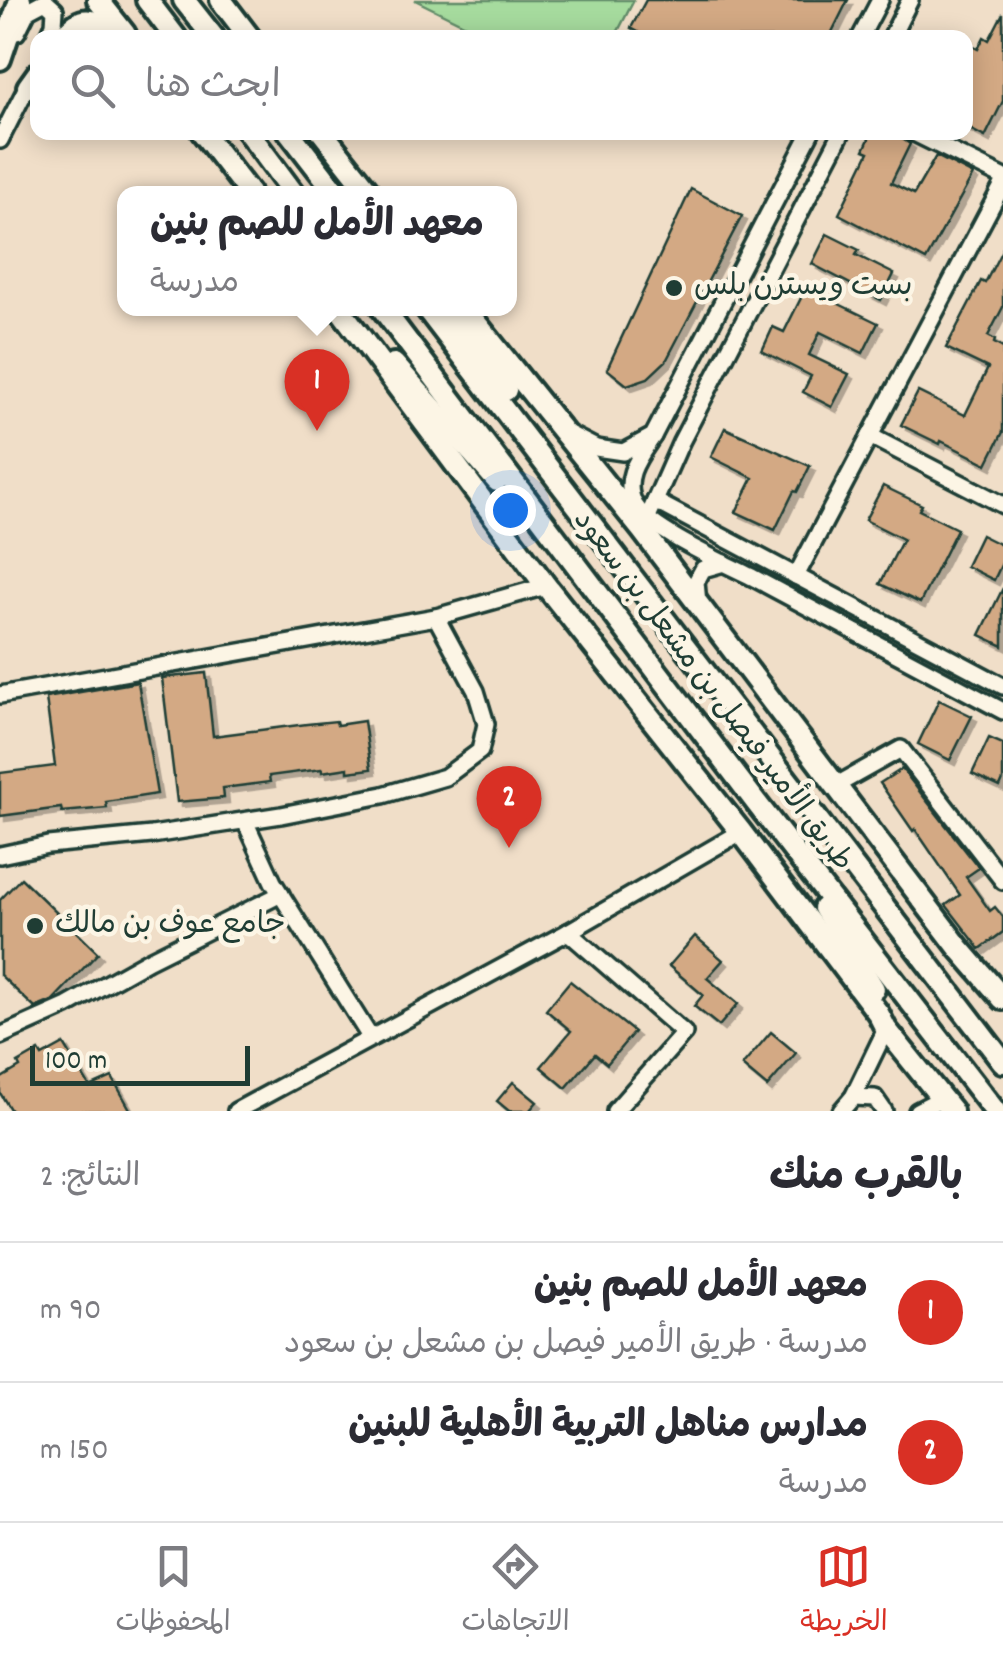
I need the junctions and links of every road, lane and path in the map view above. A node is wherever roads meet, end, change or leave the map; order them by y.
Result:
1 (20, 0) edge
2 (98, 0) edge
3 (147, 0) edge
4 (184, 0) edge
5 (222, 0) edge
6 (880, 0) edge
7 (910, 0) edge
8 (51, 30) edge
9 (69, 30) edge
10 (107, 30) edge
11 (122, 30) edge
12 (170, 30) edge
13 (208, 30) edge
14 (244, 30) edge
15 (864, 30) edge
16 (895, 30) edge
17 (0, 58) edge
18 (0, 68) edge
19 (30, 84) edge
20 (0, 140) edge
21 (208, 140) edge
22 (254, 140) edge
23 (294, 140) edge
24 (324, 140) edge
25 (326, 140) edge
26 (807, 140) edge
27 (838, 140) edge
28 (927, 140) edge
29 (1003, 180) edge
30 (244, 186) edge
31 (288, 186) edge
32 (330, 186) edge
33 (355, 186) edge
34 (364, 186) edge
35 (345, 316) edge
36 (347, 316) edge
37 (388, 316) edge
38 (432, 316) edge
39 (452, 316) edge
40 (470, 316) edge
41 (562, 430) junction
42 (653, 436) junction
43 (870, 436) junction
44 (1003, 483) edge
45 (655, 501) junction
46 (998, 503) edge
47 (644, 525) junction
48 (603, 538) junction
49 (724, 563) junction
50 (577, 566) junction
51 (796, 576) junction
52 (546, 586) junction
53 (698, 603) junction
54 (436, 618) junction
55 (1003, 686) edge
56 (0, 694) edge
57 (1003, 711) edge
58 (835, 786) junction
59 (756, 801) junction
60 (245, 821) junction
61 (741, 832) junction
62 (0, 855) edge
63 (1003, 881) edge
64 (281, 894) junction
65 (568, 932) junction
66 (958, 948) junction
67 (1003, 999) edge
68 (1003, 1011) edge
69 (886, 1029) junction
70 (0, 1036) edge
71 (370, 1038) junction
72 (1003, 1062) edge
73 (853, 1097) junction
74 (950, 1107) edge
75 (248, 1108) edge
76 (615, 1111) edge
77 (841, 1111) edge
78 (884, 1111) edge
79 (918, 1111) edge
80 (996, 1111) edge

1 - 17 main road
2 - 11 main road
3 - 12 main road
4 - 13 main road
5 - 14 main road
6 - 15 street
7 - 16 street
8 - 18 street
9 - 10 main road
19 - 20 street
21 - 30 main road
22 - 31 main road
23 - 32 main road
24 - 33 main road
25 - 34 main road
26 - 42 street
27 - 45 street
28 - 29 street
29 - 43 street
35 - 52 main road, طريق الأمير فيصل بن مشعل بن سعود
36 - 50 main road
37 - 50 main road, طريق الأمير فيصل بن مشعل بن سعود
38 - 48 main road, طريق الأمير فيصل بن مشعل بن سعود
39 - 48 main road
40 - 41 main road
41 - 42 street
41 - 47 main road
42 - 47 street
43 - 46 street
43 - 51 street
44 - 46 street
45 - 47 street
45 - 51 street
47 - 49 street
47 - 53 main road
48 - 72 main road, طريق الأمير فيصل بن مشعل بن سعود
49 - 53 street
49 - 57 street
50 - 59 main road, طريق الأمير فيصل بن مشعل بن سعود
51 - 55 street
52 - 54 street
52 - 61 main road, طريق الأمير فيصل بن مشعل بن سعود
53 - 58 main road
54 - 56 street
54 - 60 street
58 - 63 street
58 - 66 main road
59 - 74 main road
59 - 80 main road, طريق الأمير فيصل بن مشعل بن سعود
60 - 62 street
60 - 64 street
61 - 65 street
61 - 69 main road, طريق الأمير فيصل بن مشعل بن سعود
64 - 70 street
64 - 71 street
65 - 71 street
65 - 76 street
66 - 67 main road
66 - 68 main road
69 - 73 street
69 - 74 main road, طريق الأمير فيصل بن مشعل بن سعود
71 - 75 street
73 - 77 street
73 - 78 street
74 - 79 street

